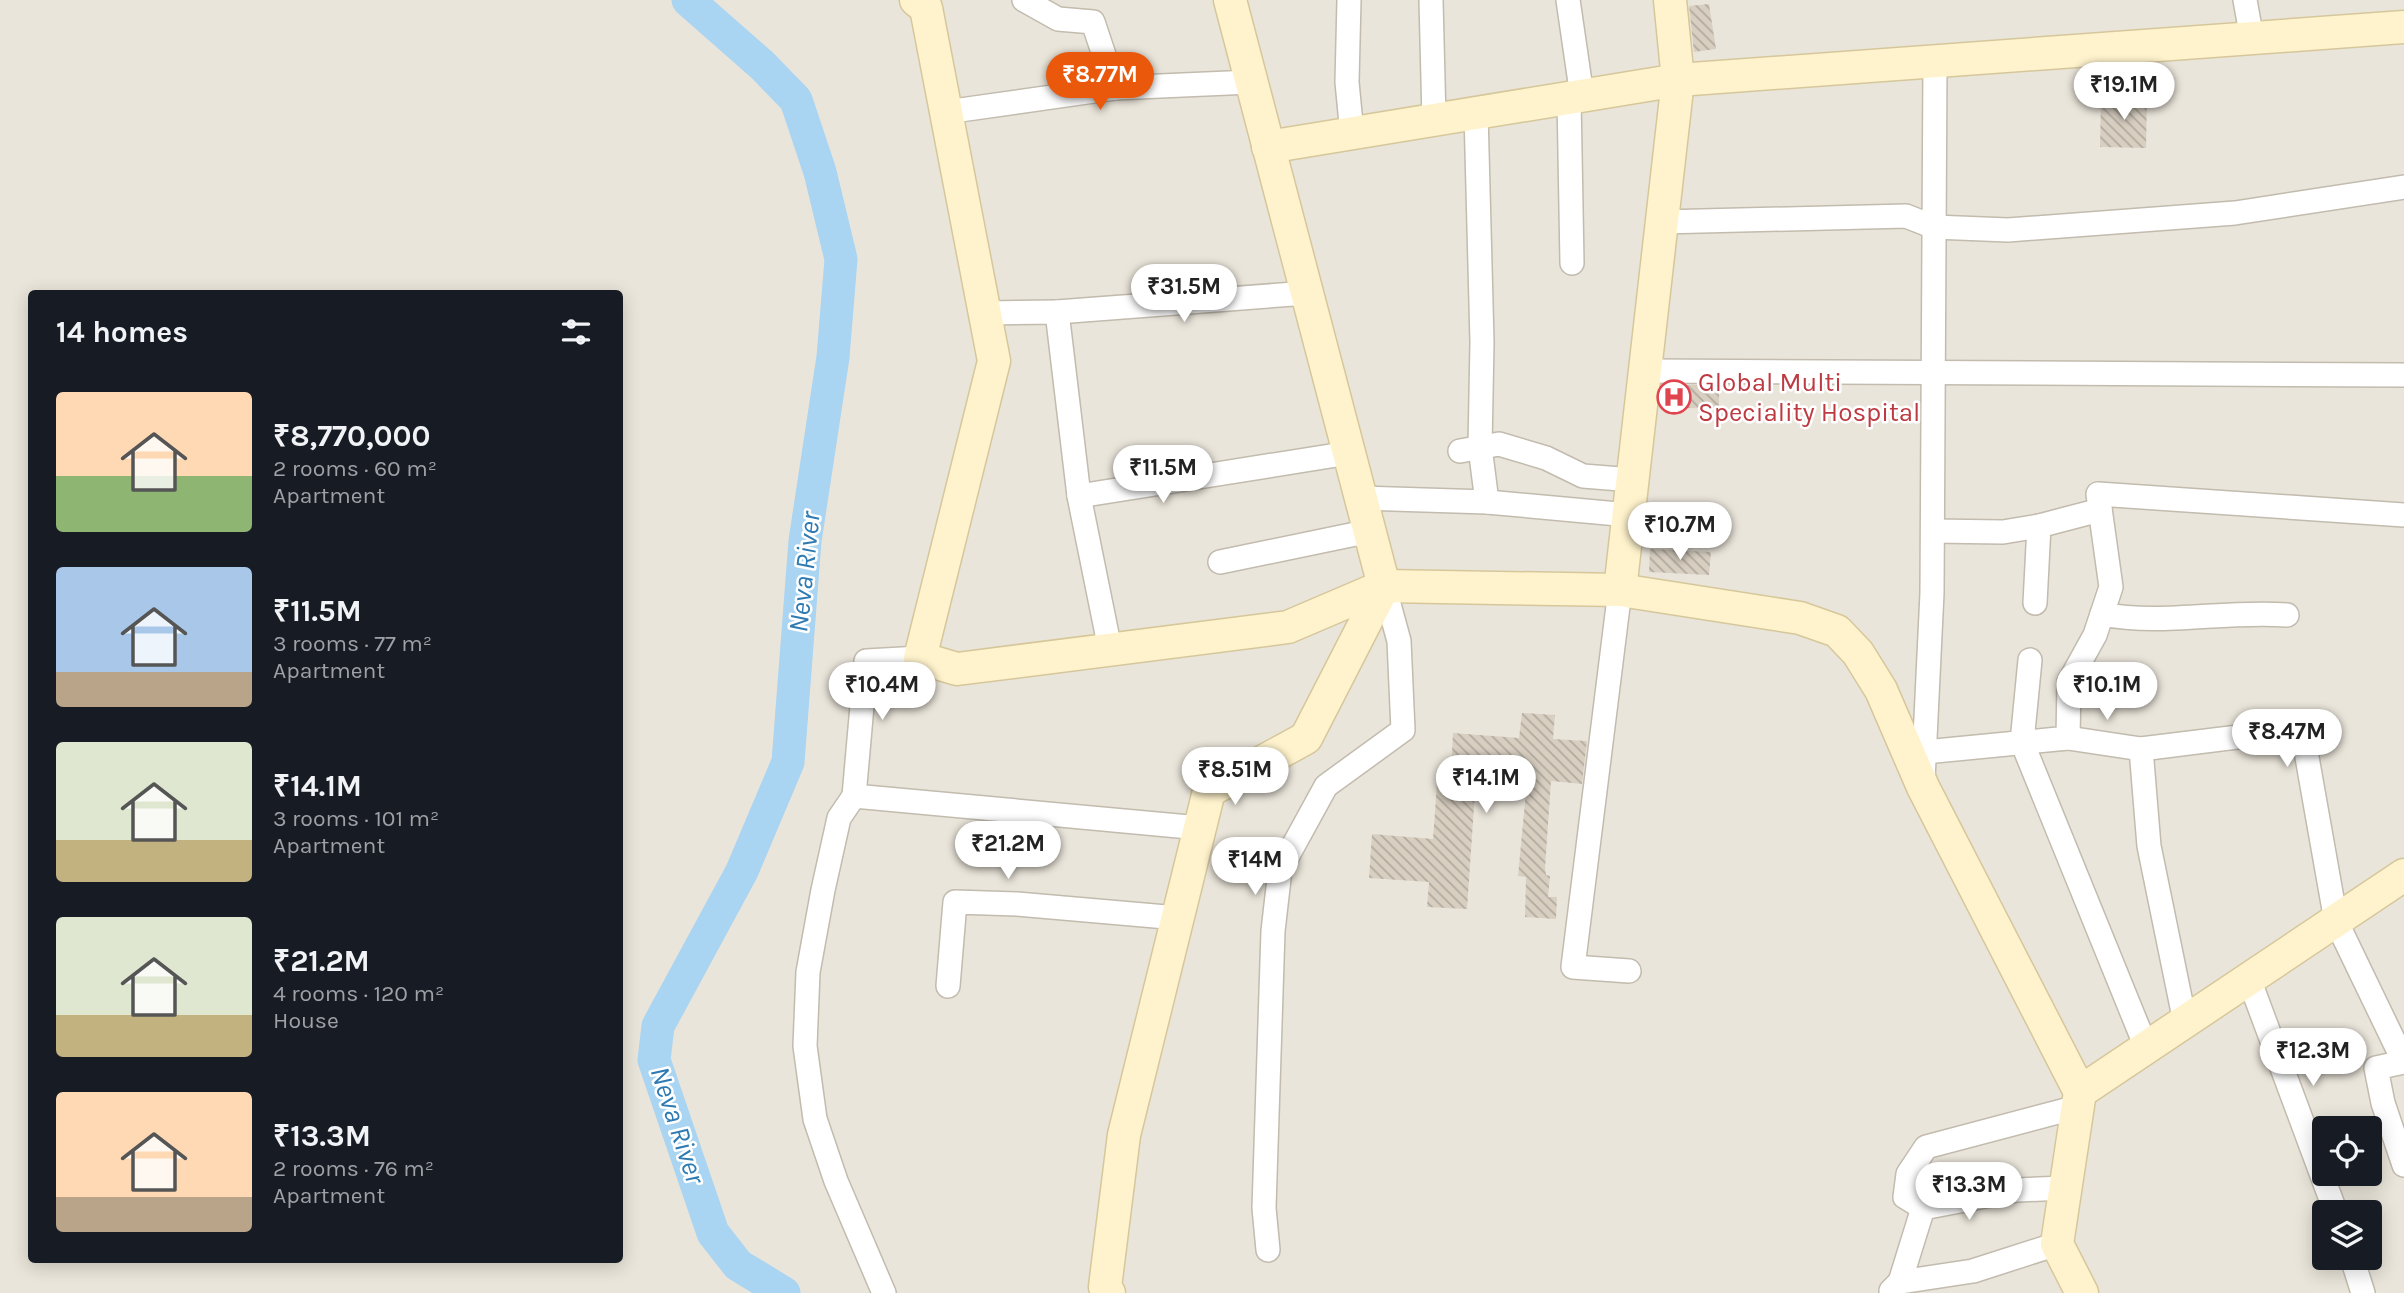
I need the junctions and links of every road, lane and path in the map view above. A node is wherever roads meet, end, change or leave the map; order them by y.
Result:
1 (916, 0) edge
2 (1024, 0) edge
3 (1230, 0) edge
4 (1349, 0) edge
5 (1431, 0) edge
6 (1568, 0) edge
7 (1670, 0) edge
8 (2245, 0) edge
9 (2404, 27) edge
10 (2252, 39) junction
11 (1935, 62) junction
12 (1678, 80) junction
13 (1251, 82) junction
14 (1115, 88) junction
15 (1575, 97) junction
16 (946, 112) junction
17 (1476, 113) junction
18 (1434, 120) junction
19 (1352, 134) junction
20 (1268, 147) junction
21 (2404, 187) edge
22 (1662, 222) junction
23 (1934, 228) junction
24 (1572, 263) dead end
25 (1307, 293) junction
26 (1057, 312) junction
27 (985, 313) junction
28 (1646, 371) junction
29 (1933, 374) junction
30 (2404, 375) edge
31 (1470, 449) junction
32 (1349, 453) junction
33 (1633, 480) junction
34 (1079, 496) junction
35 (1361, 498) junction
36 (1487, 502) junction
37 (2100, 510) junction
38 (1629, 515) junction
39 (2404, 515) edge
40 (2039, 526) junction
41 (1370, 531) junction
42 (1933, 531) junction
43 (1220, 562) dead end
44 (1384, 586) junction
45 (1620, 590) junction
46 (2035, 603) dead end
47 (2102, 614) junction
48 (2287, 615) dead end
49 (1110, 649) junction
50 (920, 658) junction
51 (2030, 660) dead end
52 (2067, 738) junction
53 (2022, 742) junction
54 (2140, 749) junction
55 (1925, 752) junction
56 (1923, 787) junction
57 (854, 796) junction
58 (1200, 828) junction
59 (2404, 875) edge
60 (1178, 918) junction
61 (2336, 921) junction
62 (1629, 971) dead end
63 (2249, 979) junction
64 (948, 986) dead end
65 (2185, 1022) junction
66 (2146, 1048) junction
67 (2404, 1062) edge
68 (2078, 1100) junction
69 (2404, 1165) edge
70 (2066, 1188) junction
71 (2331, 1200) edge
72 (1923, 1208) junction
73 (2057, 1244) junction
74 (1268, 1250) dead end
75 (2356, 1270) edge
76 (1894, 1288) edge
77 (1100, 1291) edge
78 (884, 1293) edge
79 (2082, 1293) edge
80 (2363, 1293) edge

1 - 16 street
2 - 14 street
3 - 13 street
4 - 19 street
5 - 18 street
6 - 15 street
7 - 12 street
8 - 10 street
9 - 10 street
10 - 11 street
11 - 12 street
11 - 23 street
12 - 15 street
12 - 22 street
13 - 14 street
13 - 20 street
14 - 16 street
15 - 17 street
15 - 24 street
16 - 27 street
17 - 18 street
17 - 31 street
18 - 19 street
19 - 20 street
20 - 25 street
21 - 23 street
22 - 23 street
22 - 28 street
23 - 29 street
25 - 26 street
25 - 32 street
26 - 27 street
26 - 34 street
27 - 50 street
28 - 29 street
28 - 33 street
29 - 30 street
29 - 42 street
31 - 33 street
31 - 36 street
32 - 34 street
32 - 35 street
33 - 38 street
34 - 49 street
35 - 36 street
35 - 41 street
36 - 38 street
37 - 39 street
37 - 40 street
37 - 47 street
38 - 45 street
40 - 42 street
40 - 46 street
41 - 43 street
41 - 44 street
42 - 55 street
44 - 45 street
44 - 49 street
44 - 58 street
44 - 74 street
45 - 56 street
45 - 62 street
47 - 48 street
47 - 52 street
49 - 50 street
50 - 57 street
51 - 53 street
52 - 53 street
52 - 54 street
53 - 55 street
53 - 66 street
54 - 61 street
54 - 65 street
55 - 56 street
56 - 68 street
57 - 58 street
57 - 78 street
58 - 60 street
59 - 61 street
60 - 64 street
60 - 77 street
61 - 63 street
61 - 67 street
63 - 65 street
63 - 71 street
65 - 66 street
66 - 68 street
67 - 69 street
68 - 70 street
68 - 72 street
70 - 72 street
70 - 73 street
72 - 76 street
73 - 76 street
73 - 79 street
75 - 80 street

